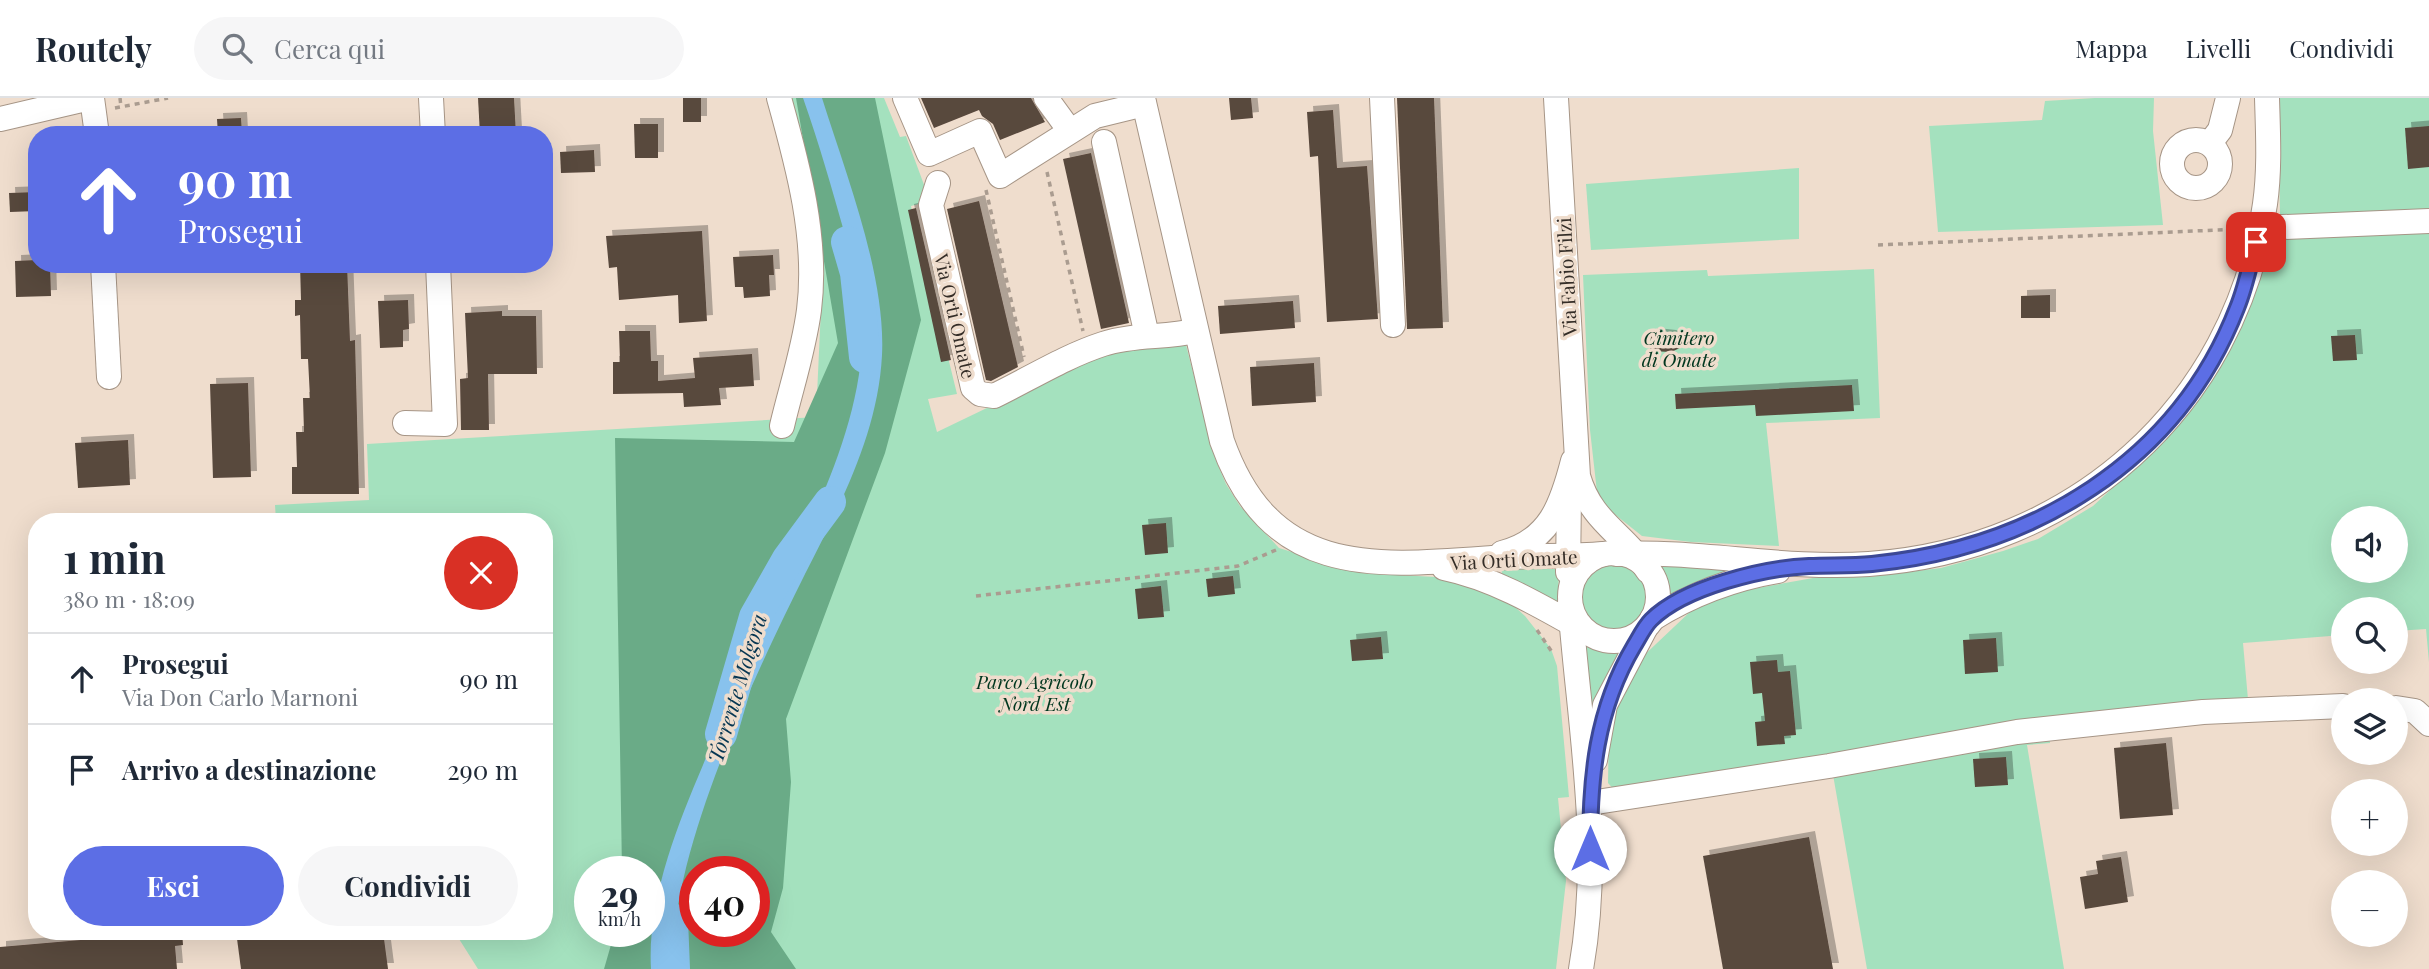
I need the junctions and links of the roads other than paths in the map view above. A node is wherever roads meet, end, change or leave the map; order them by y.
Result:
1 (91, 98) edge
2 (431, 98) edge
3 (779, 98) edge
4 (905, 98) edge
5 (1046, 98) edge
6 (1382, 98) edge
7 (1556, 98) edge
8 (2228, 98) edge
9 (2267, 98) edge
10 (1143, 101) edge
11 (0, 119) edge
12 (96, 126) edge
13 (433, 126) edge
14 (1070, 131) junction
15 (1104, 142) dead end
16 (2210, 143) dead end
17 (938, 183) dead end
18 (2429, 221) edge
19 (2260, 228) junction
20 (103, 273) edge
21 (438, 273) edge
22 (1393, 325) dead end
23 (1195, 331) junction
24 (1147, 336) junction
25 (109, 377) dead end
26 (405, 423) dead end
27 (782, 426) dead end
28 (1572, 465) junction
29 (1566, 557) junction
30 (1626, 558) junction
31 (1474, 559) junction
32 (1424, 564) junction
33 (1806, 566) junction
34 (1508, 591) junction
35 (1575, 613) junction
36 (1649, 622) junction
37 (1574, 678) junction
38 (2331, 707) edge
39 (2408, 710) edge
40 (2429, 724) edge
41 (1590, 799) junction
42 (1581, 969) edge

1 - 11 street
1 - 12 street
2 - 13 street
3 - 27 street
4 - 14 street
5 - 14 street
6 - 22 street
7 - 28 street, Via Fabio Filzi
8 - 16 street
9 - 19 street
10 - 14 street
10 - 23 street, Via Orti Omate
15 - 24 street
17 - 24 street, Via Orti Omate
18 - 19 street
19 - 33 street
20 - 25 street
21 - 26 street
23 - 24 street, Via Orti Omate
23 - 32 street, Via Orti Omate
28 - 29 street, Via Fabio Filzi
28 - 30 street, Via Fabio Filzi
28 - 31 street, Via Fabio Filzi
29 - 30 street, Via Orti Omate
29 - 31 street, Via Orti Omate
29 - 35 street, Via Fabio Filzi
30 - 33 street, Via Orti Omate
30 - 35 street
30 - 36 street
31 - 32 street, Via Orti Omate
32 - 34 street, Via Orti Omate
33 - 36 street
34 - 35 street, Via Orti Omate
34 - 37 street, Via Orti Omate
35 - 36 street
35 - 37 street, Via Fabio Filzi
36 - 41 street, Via Fabio Filzi
37 - 41 street, Via Fabio Filzi
38 - 41 street
39 - 40 street
41 - 42 street, Via Fabio Filzi

